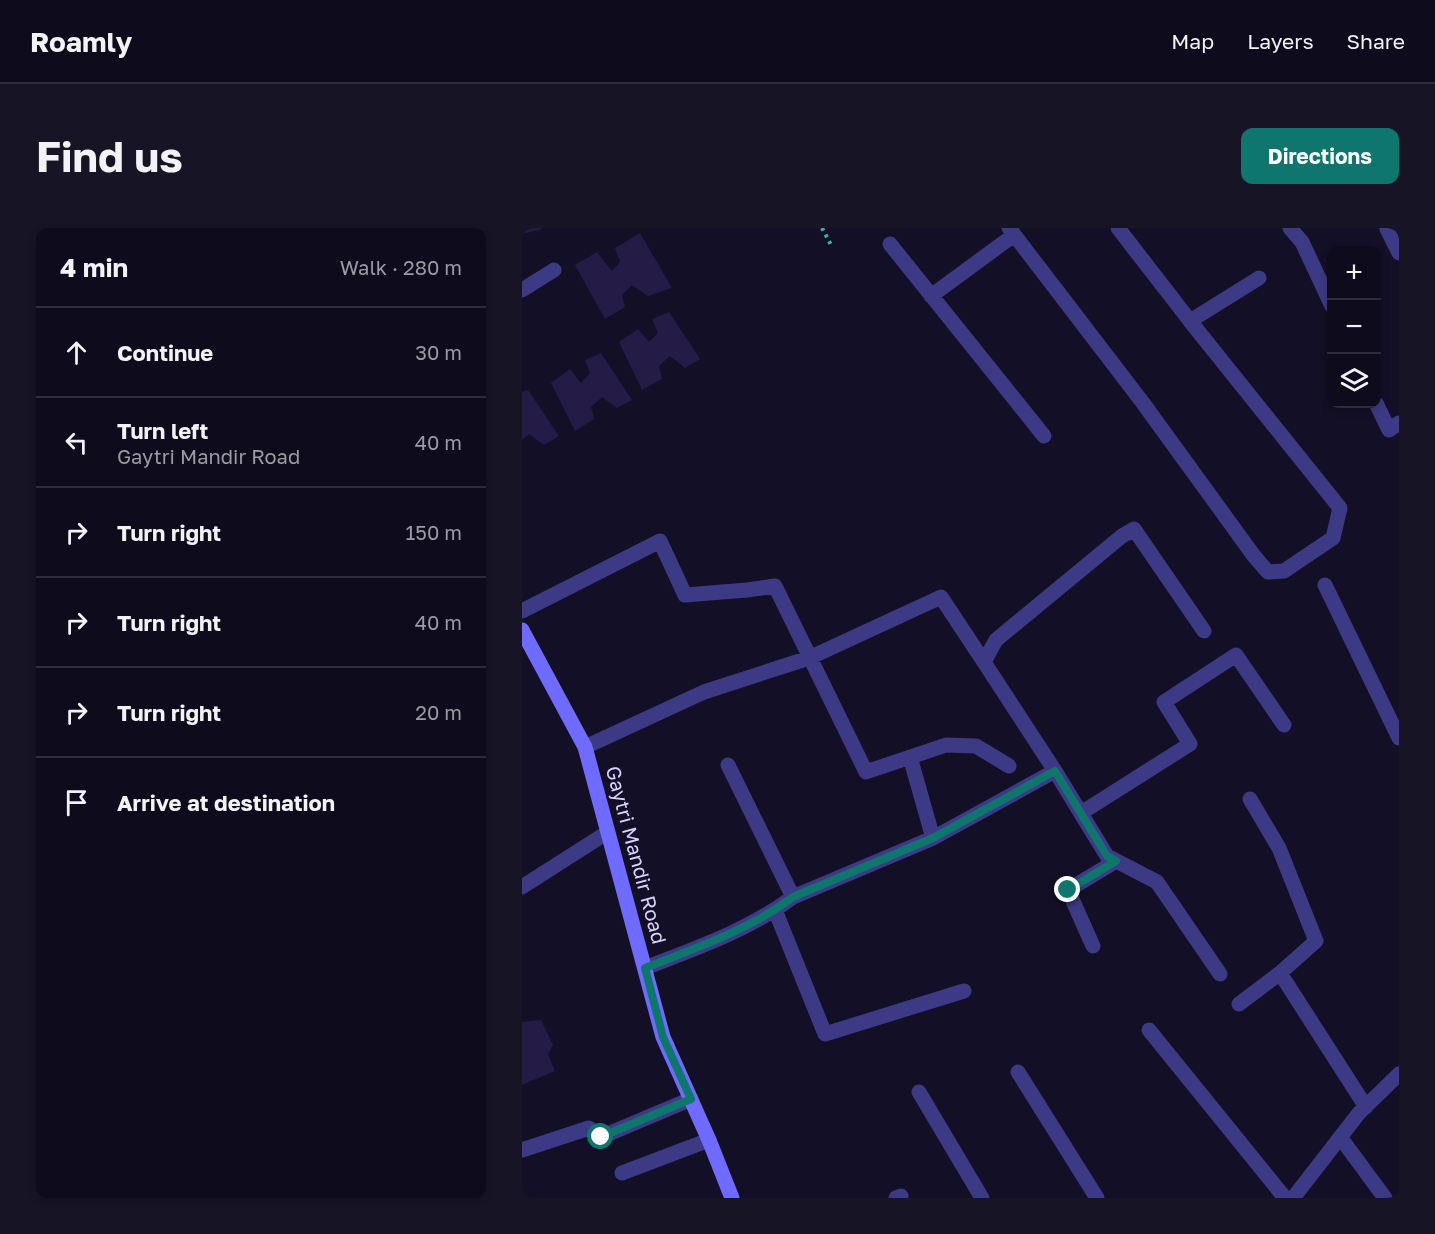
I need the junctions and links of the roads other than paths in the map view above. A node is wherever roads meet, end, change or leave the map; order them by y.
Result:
1 (1118, 228) edge
2 (1290, 228) edge
3 (1387, 230) dead end
4 (1012, 231) edge
5 (890, 244) dead end
6 (1399, 253) edge
7 (554, 270) dead end
8 (1259, 278) dead end
9 (522, 290) edge
10 (931, 296) junction
11 (1329, 300) edge
12 (1190, 321) junction
13 (1380, 408) edge
14 (1399, 423) edge
15 (1044, 436) dead end
16 (1325, 585) dead end
17 (522, 611) edge
18 (522, 630) edge
19 (1204, 631) dead end
20 (526, 648) edge
21 (809, 658) junction
22 (984, 662) junction
23 (1284, 725) dead end
24 (1399, 738) edge
25 (585, 747) junction
26 (910, 757) junction
27 (728, 765) dead end
28 (1009, 766) dead end
29 (1055, 771) junction
30 (1250, 799) dead end
31 (1082, 813) junction
32 (608, 832) junction
33 (933, 838) junction
34 (1116, 861) junction
35 (522, 887) edge
36 (793, 897) junction
37 (775, 910) junction
38 (1093, 946) dead end
39 (645, 968) junction
40 (1280, 973) junction
41 (1220, 974) dead end
42 (964, 992) dead end
43 (1239, 1004) dead end
44 (1149, 1030) dead end
45 (1018, 1071) dead end
46 (1399, 1074) edge
47 (919, 1092) dead end
48 (691, 1099) junction
49 (1366, 1107) junction
50 (1340, 1137) junction
51 (709, 1140) junction
52 (522, 1150) edge
53 (622, 1173) dead end
54 (732, 1198) edge
55 (982, 1198) edge
56 (1097, 1198) edge
57 (1285, 1198) edge
58 (1293, 1198) edge
59 (1385, 1198) edge

1 - 12 street
2 - 11 street
3 - 6 street
4 - 10 street
4 - 12 street
5 - 10 street
7 - 9 street
8 - 12 street
10 - 15 street
13 - 14 street
16 - 24 street
17 - 21 street
18 - 20 street, Gaytri Mandir Road
19 - 22 street
20 - 25 street, Gaytri Mandir Road
21 - 22 street
21 - 25 street
21 - 26 street
22 - 29 street
23 - 31 street
25 - 32 street, Gaytri Mandir Road
26 - 28 street
26 - 33 street
27 - 36 street
29 - 31 street
29 - 33 street
30 - 40 street
31 - 34 street
32 - 35 street
32 - 39 street, Gaytri Mandir Road
33 - 36 street
34 - 38 street
34 - 41 street
36 - 37 street
37 - 39 street
37 - 42 street
39 - 48 street, Gaytri Mandir Road
40 - 43 street
40 - 49 street
44 - 57 street
45 - 56 street
46 - 49 street
47 - 55 street
48 - 51 street, Gaytri Mandir Road
48 - 52 street
49 - 50 street
50 - 58 street
50 - 59 street
51 - 53 street
51 - 54 street, Gaytri Mandir Road

